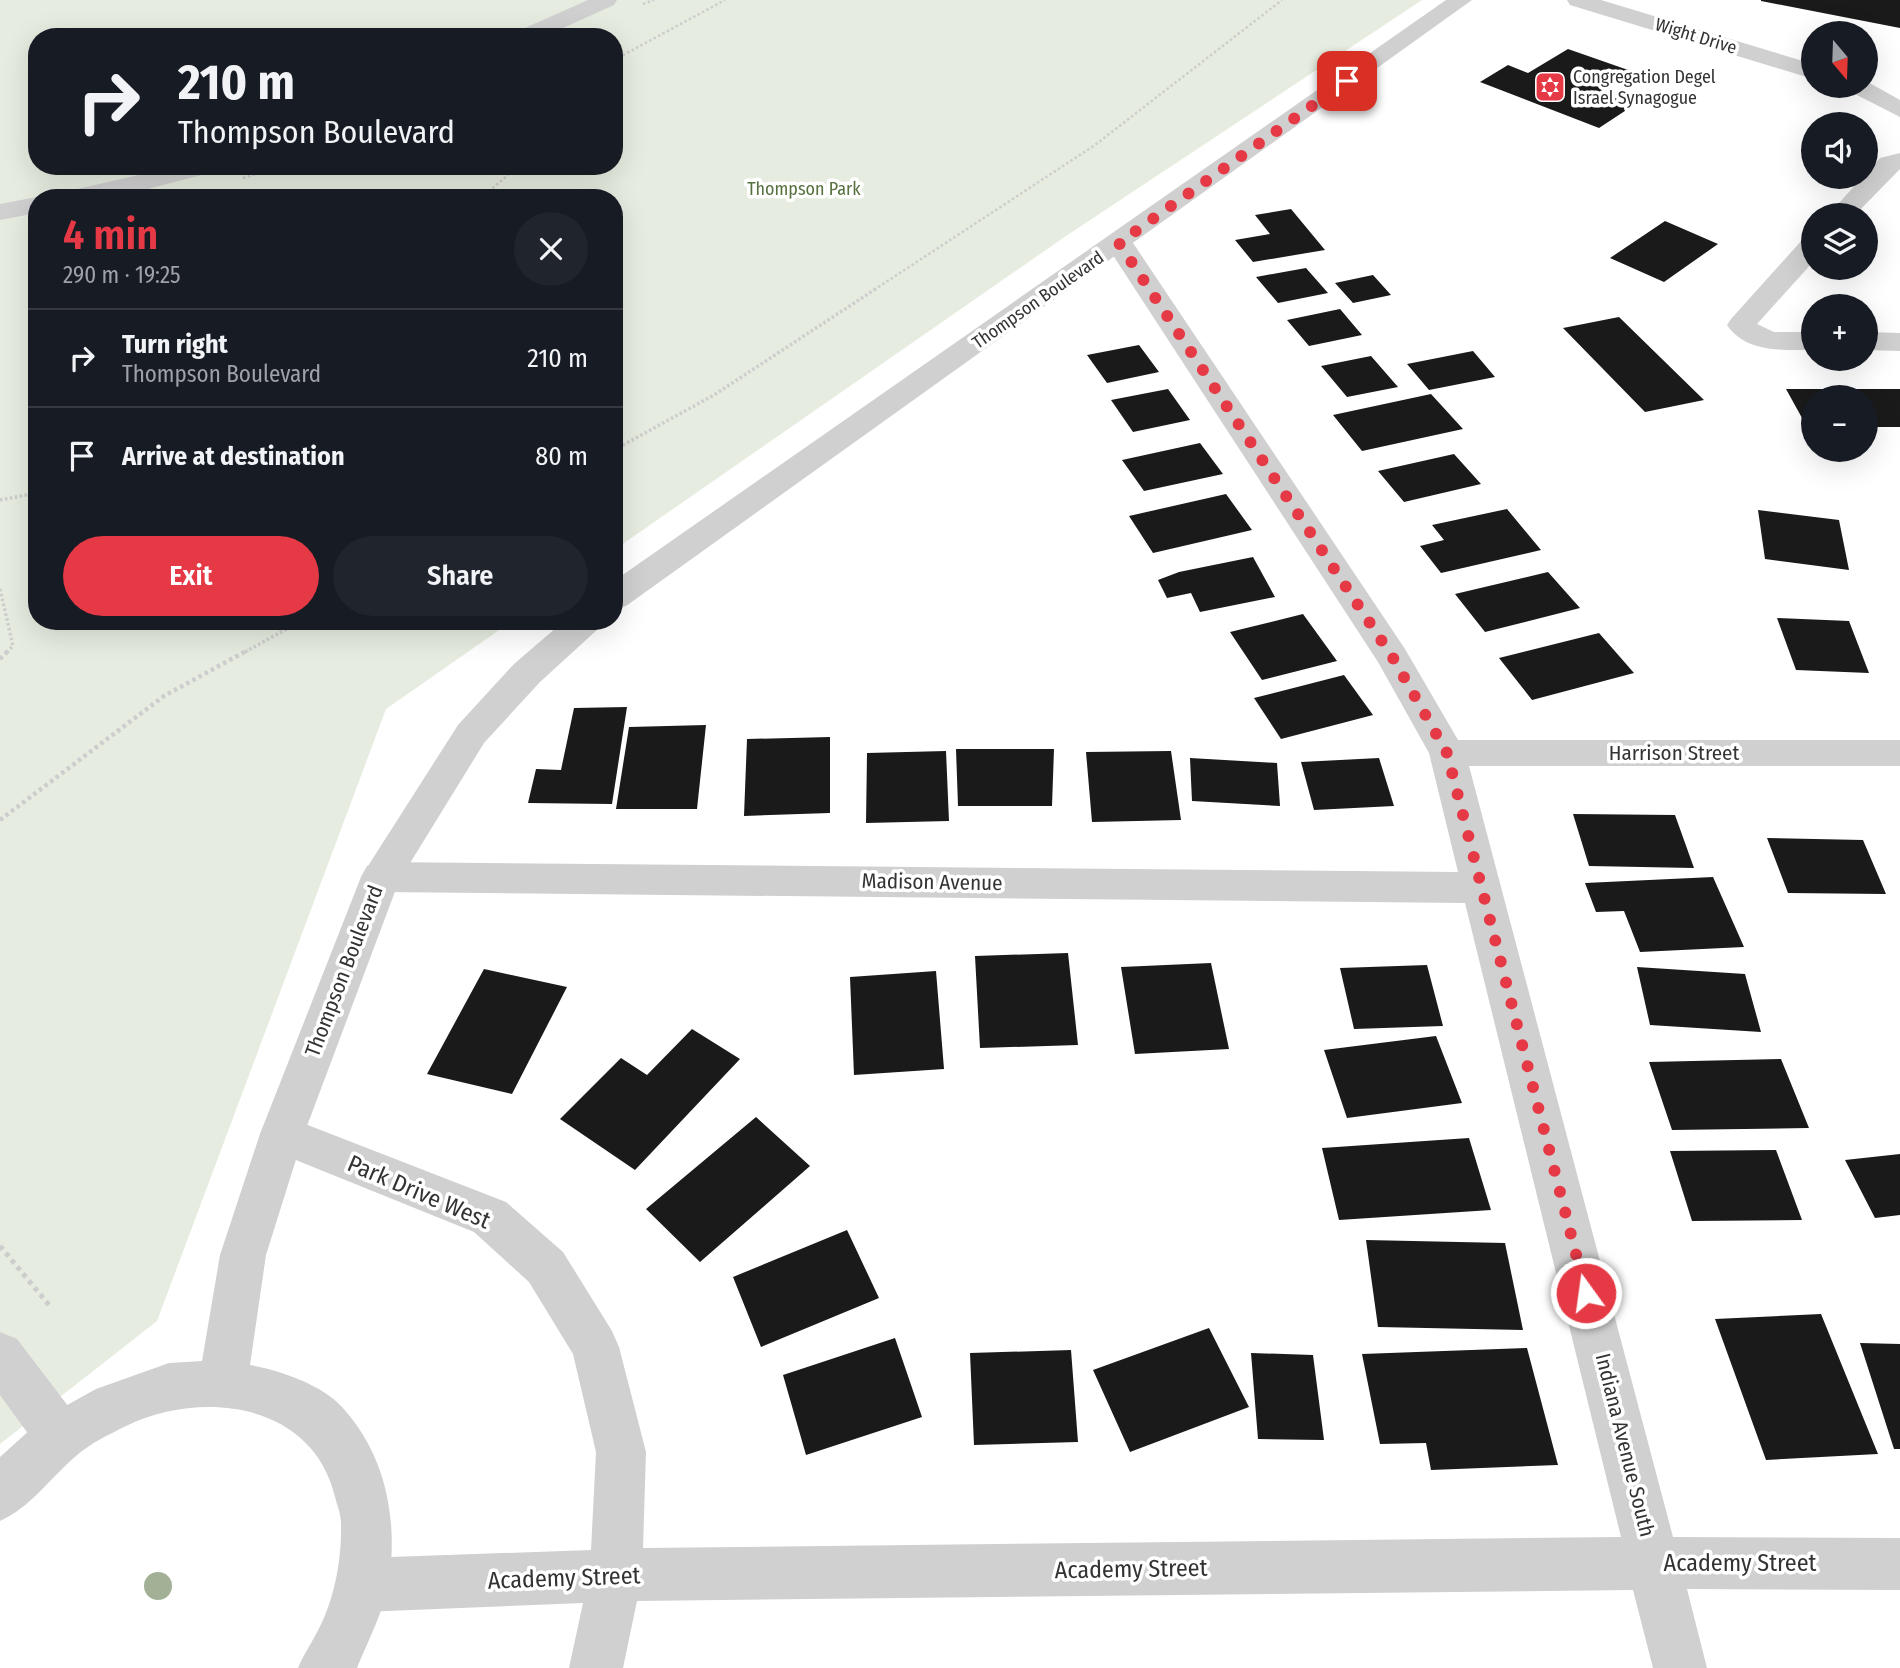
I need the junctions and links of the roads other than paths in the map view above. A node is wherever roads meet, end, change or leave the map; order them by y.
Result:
1 (606, 0) edge
2 (1461, 0) edge
3 (1578, 0) edge
4 (544, 28) edge
5 (1801, 68) edge
6 (1878, 98) edge
7 (1900, 110) edge
8 (1900, 161) edge
9 (176, 175) edge
10 (118, 189) edge
11 (1852, 203) edge
12 (28, 207) edge
13 (0, 212) edge
14 (1119, 243) junction
15 (1801, 259) edge
16 (1801, 341) edge
17 (1878, 341) edge
18 (1900, 342) edge
19 (623, 592) edge
20 (576, 630) edge
21 (1447, 753) junction
22 (1900, 753) edge
23 (381, 877) junction
24 (1483, 888) junction
25 (282, 1134) junction
26 (0, 1355) edge
27 (223, 1383) junction
28 (60, 1436) junction
29 (0, 1495) edge
30 (1655, 1563) junction
31 (1900, 1564) edge
32 (616, 1575) junction
33 (362, 1585) junction
34 (325, 1668) edge
35 (596, 1668) edge
36 (1680, 1668) edge

1 - 4 street
2 - 14 street, Thompson Boulevard
3 - 5 street, Wight Drive
6 - 7 street
8 - 11 street
9 - 10 street
12 - 13 street
14 - 19 street, Thompson Boulevard
14 - 21 street, Indiana Avenue South
15 - 16 street
17 - 18 street
20 - 23 street, Thompson Boulevard
21 - 22 street, Harrison Street
21 - 24 street, Indiana Avenue South
23 - 24 street, Madison Avenue
23 - 25 street, Thompson Boulevard
24 - 30 street, Indiana Avenue South
25 - 27 street, Thompson Boulevard
25 - 32 street, Park Drive West
26 - 28 street
27 - 28 street
27 - 33 street
28 - 29 street
30 - 31 street, Academy Street
30 - 32 street, Academy Street
30 - 36 street, Indiana Avenue South
32 - 33 street, Academy Street
32 - 35 street, Park Drive West
33 - 34 street

